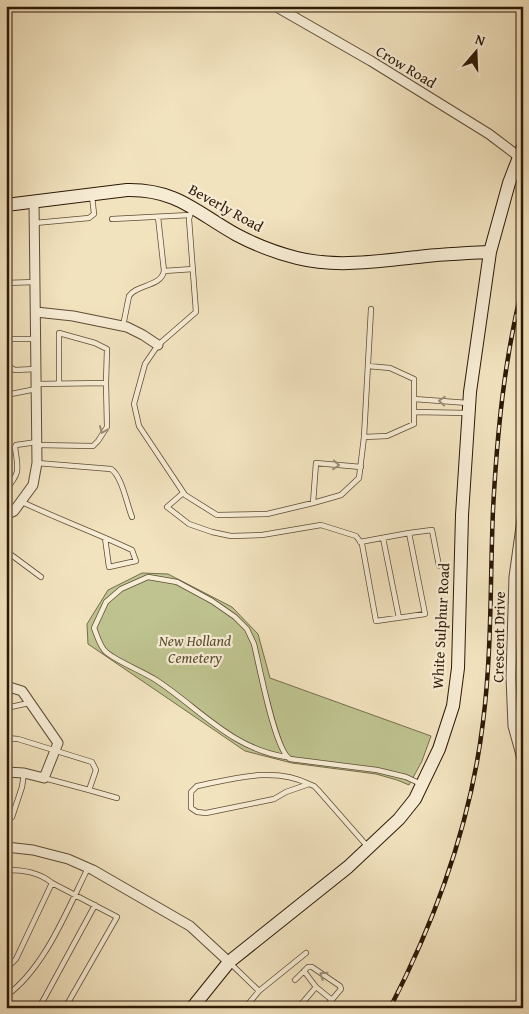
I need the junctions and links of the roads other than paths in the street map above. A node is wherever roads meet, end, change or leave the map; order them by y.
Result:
1 (275, 6) edge
2 (520, 152) edge
3 (92, 194) junction
4 (34, 202) junction
5 (6, 205) edge
6 (191, 211) junction
7 (158, 217) junction
8 (112, 219) dead end
9 (35, 223) junction
10 (490, 252) junction
11 (193, 269) junction
12 (164, 271) junction
13 (36, 282) junction
14 (6, 283) edge
15 (371, 309) dead end
16 (36, 312) junction
17 (123, 326) junction
18 (36, 339) junction
19 (158, 345) junction
20 (6, 346) edge
21 (6, 361) edge
22 (368, 366) junction
23 (36, 369) junction
24 (106, 383) junction
25 (59, 384) junction
26 (36, 387) junction
27 (6, 395) edge
28 (414, 399) junction
29 (469, 408) junction
30 (414, 412) junction
31 (364, 437) junction
32 (37, 443) junction
33 (37, 463) junction
34 (361, 467) junction
35 (6, 489) edge
36 (183, 493) junction
37 (22, 502) junction
38 (313, 502) junction
39 (523, 512) edge
40 (6, 515) edge
41 (132, 517) dead end
42 (409, 534) junction
43 (105, 538) junction
44 (383, 538) junction
45 (360, 542) junction
46 (6, 552) edge
47 (439, 566) dead end
48 (41, 577) dead end
49 (523, 612) edge
50 (513, 613) junction
51 (399, 618) junction
52 (6, 686) edge
53 (30, 703) junction
54 (6, 708) edge
55 (6, 738) edge
56 (55, 749) junction
57 (286, 757) junction
58 (523, 762) edge
59 (6, 772) edge
60 (24, 773) junction
61 (44, 778) junction
62 (309, 784) junction
63 (422, 784) junction
64 (89, 790) junction
65 (117, 798) dead end
66 (12, 817) dead end
67 (6, 847) edge
68 (369, 848) junction
69 (88, 868) junction
70 (6, 870) edge
71 (52, 883) junction
72 (75, 894) junction
73 (95, 905) junction
74 (306, 953) dead end
75 (229, 962) junction
76 (6, 969) edge
77 (304, 971) junction
78 (295, 980) dead end
79 (316, 987) junction
80 (259, 991) junction
81 (6, 996) edge
82 (332, 1000) junction
83 (39, 1008) edge
84 (65, 1008) edge
85 (192, 1008) edge
86 (245, 1008) edge
87 (298, 1008) edge
88 (325, 1008) edge

1 - 2 street, Crow Road
2 - 10 street, White Sulphur Road
3 - 4 street, Beverly Road
3 - 6 street, Beverly Road
3 - 9 lane
4 - 5 street, Beverly Road
4 - 9 street
6 - 7 lane
6 - 10 street, Beverly Road
6 - 11 lane
7 - 8 lane
7 - 12 lane
9 - 13 street
10 - 29 street, White Sulphur Road
11 - 12 lane
11 - 19 lane
12 - 17 lane
13 - 14 lane
13 - 16 street
15 - 22 lane
16 - 17 street
16 - 18 street
17 - 19 street
18 - 20 lane
18 - 23 street
19 - 36 lane
21 - 23 lane
22 - 28 lane
22 - 31 lane
23 - 26 street
24 - 25 lane
24 - 25 lane
24 -> 32 lane
25 - 26 lane
26 - 27 lane
26 - 32 street
29 -> 28 lane
28 - 30 lane
29 - 30 lane
29 - 63 street, White Sulphur Road
30 - 31 lane
31 - 34 lane
32 - 33 street
32 - 35 lane
33 - 37 street
33 - 41 lane
34 - 38 lane
38 -> 34 lane
36 - 38 lane
36 - 45 lane
37 - 40 street
37 - 43 lane
39 - 50 street, Crescent Drive
42 - 44 lane
42 - 47 lane
42 - 51 lane
43 - 43 lane
44 - 45 lane
44 - 51 lane
45 - 51 lane
46 - 48 lane
49 - 50 lane
50 - 58 street, Crescent Drive
52 - 53 street
53 - 54 lane
53 - 56 street
55 - 56 lane
56 - 61 street
56 - 64 lane
57 - 57 lane
57 - 63 lane
59 - 60 street
60 - 61 street
60 - 66 lane
61 - 64 lane
62 - 62 lane
62 - 68 lane
63 - 68 street, White Sulphur Road
64 - 65 lane
67 - 69 street
68 - 75 street, White Sulphur Road
69 - 72 lane
69 - 75 street
70 - 71 lane
71 - 72 lane
71 - 76 lane
72 - 73 lane
72 - 81 lane
73 - 83 lane
73 - 84 lane
74 - 80 lane
75 - 80 lane
75 - 85 street, White Sulphur Road
77 - 78 lane
77 - 79 lane
82 -> 77 lane
79 - 82 lane
79 - 87 lane
80 - 86 lane
82 - 88 lane

